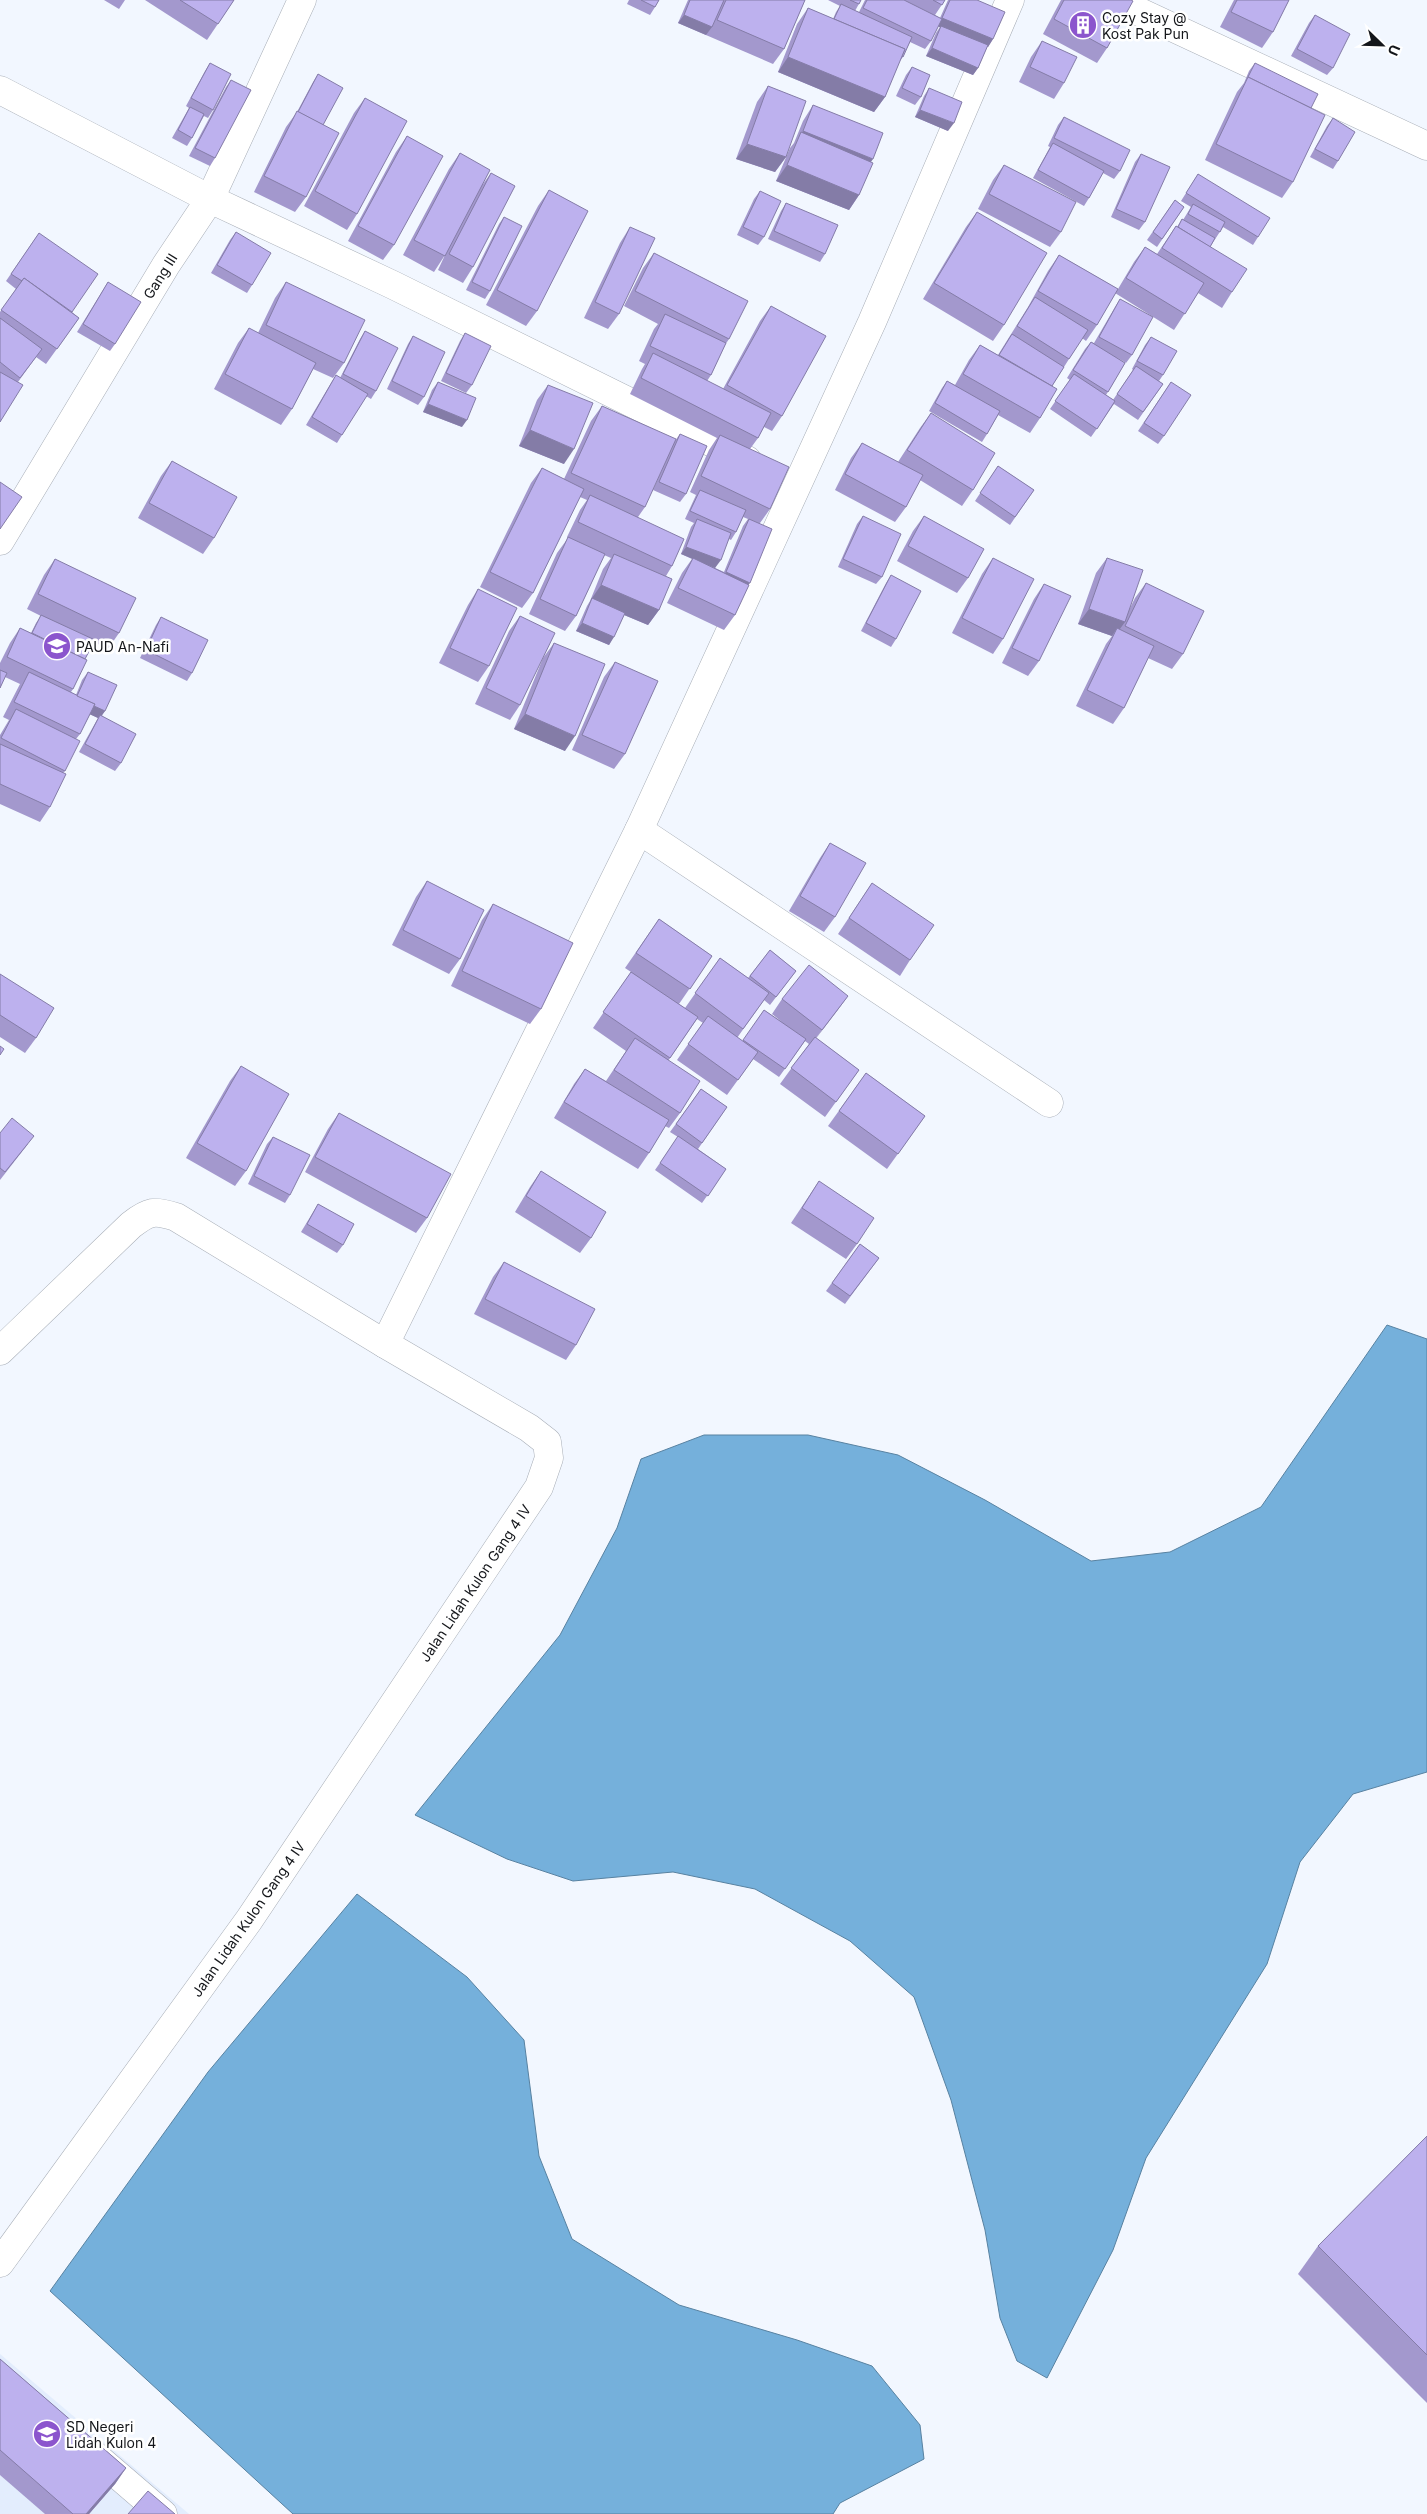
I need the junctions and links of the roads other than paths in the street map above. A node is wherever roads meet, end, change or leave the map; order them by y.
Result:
1 (302, 0) edge
2 (1010, 0) edge
3 (1114, 0) edge
4 (0, 90) edge
5 (1427, 146) edge
6 (210, 199) junction
7 (798, 486) junction
8 (0, 542) edge
9 (640, 830) junction
10 (1049, 1103) dead end
11 (385, 1344) junction
12 (0, 1351) edge
13 (0, 2263) edge
14 (74, 2437) edge
15 (163, 2514) edge

1 - 6 street, Gang III
2 - 7 street
3 - 5 street
4 - 6 street
6 - 7 street
6 - 8 street, Gang III
7 - 9 street
9 - 10 street
9 - 11 street
11 - 12 street, Jalan Lidah Kulon Gang 4 IV
11 - 13 street, Jalan Lidah Kulon Gang 4 IV
14 - 15 street

